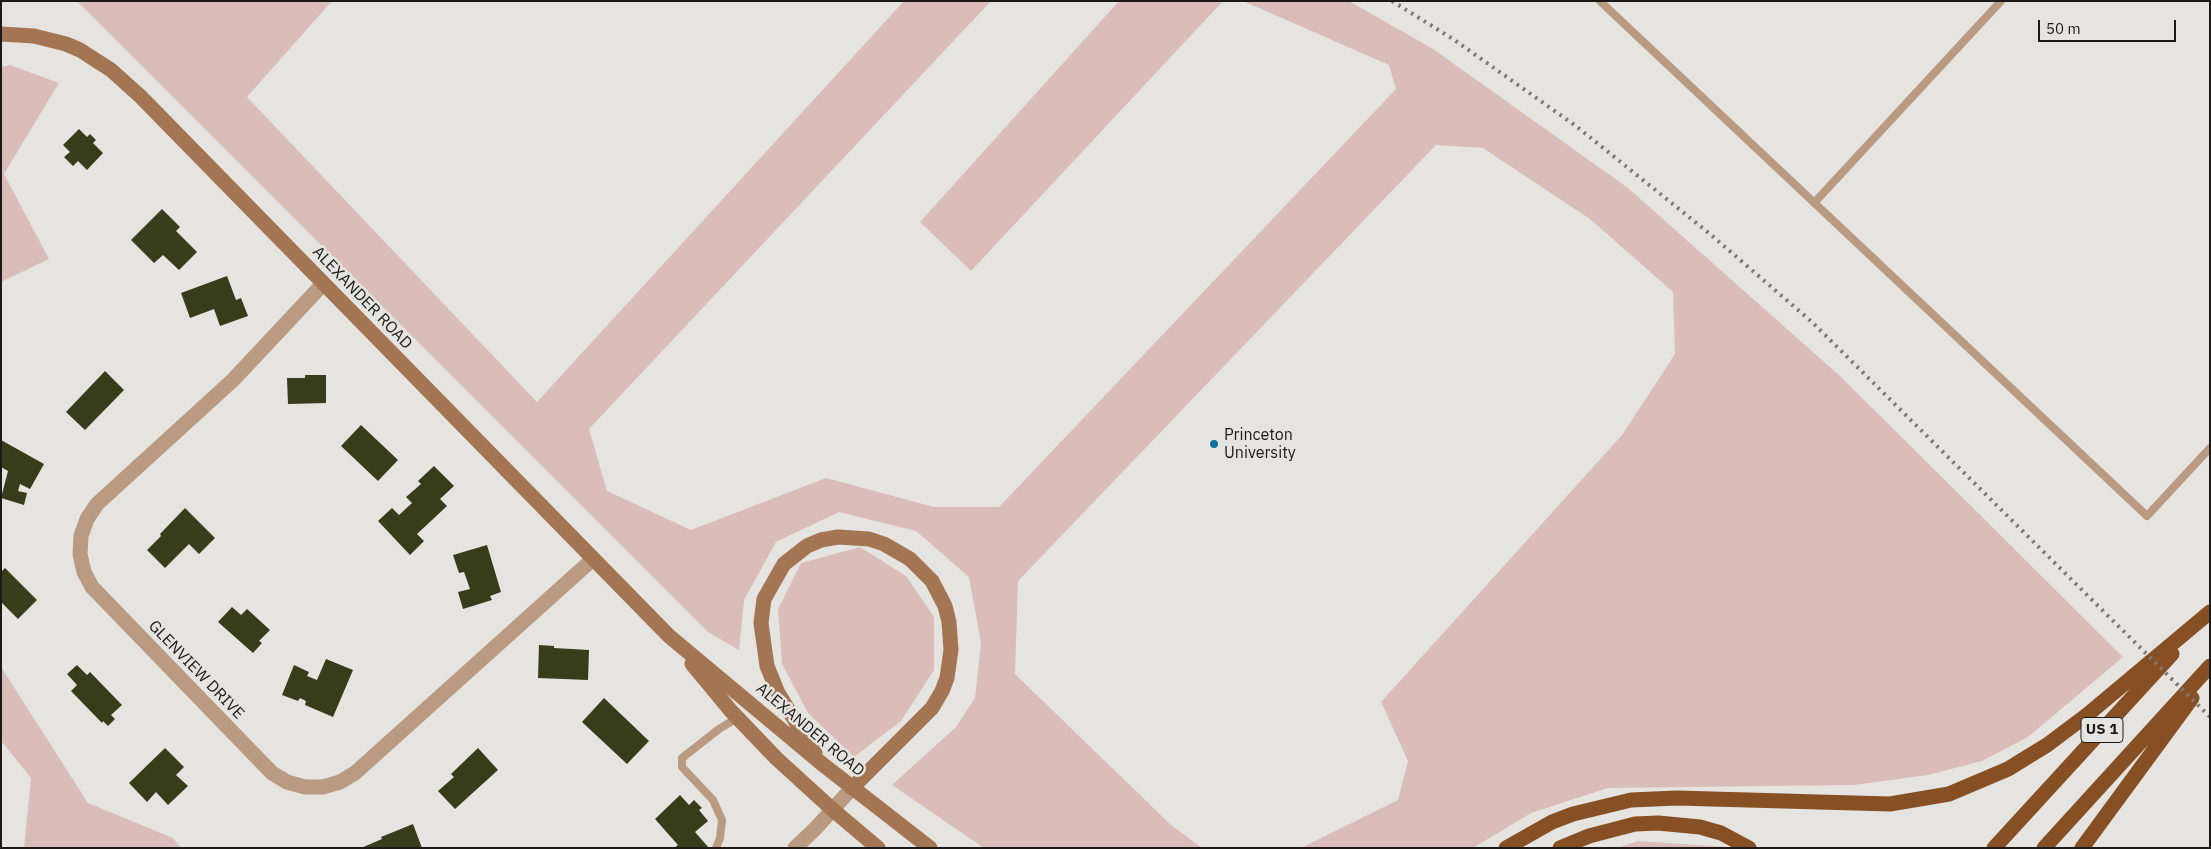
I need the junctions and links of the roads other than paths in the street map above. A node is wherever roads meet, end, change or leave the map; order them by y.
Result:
1 (1600, 1) edge
2 (2001, 1) edge
3 (1, 34) edge
4 (1814, 203) junction
5 (323, 284) junction
6 (2210, 448) edge
7 (593, 559) junction
8 (2210, 612) edge
9 (669, 636) junction
10 (2210, 666) edge
11 (2210, 674) edge
12 (737, 718) junction
13 (821, 762) junction
14 (852, 788) junction
15 (833, 810) junction
16 (716, 848) edge
17 (795, 848) edge
18 (878, 848) edge
19 (930, 848) edge
20 (1506, 848) edge
21 (1560, 848) edge
22 (1749, 848) edge
23 (1994, 848) edge
24 (2044, 848) edge
25 (2082, 848) edge

1 - 4 lane
2 - 4 lane
3 - 5 main road, ALEXANDER ROAD
4 - 6 lane
5 - 7 main road, ALEXANDER ROAD
5 - 7 street, GLENVIEW DRIVE
7 - 9 main road, ALEXANDER ROAD
8 - 20 highway
8 - 23 highway, US 1
9 - 12 main road, ALEXANDER ROAD
9 - 13 main road, ALEXANDER ROAD
10 - 24 highway, US 1
11 - 25 highway
12 - 15 main road, ALEXANDER ROAD
12 - 16 lane
13 - 14 main road, ALEXANDER ROAD
13 - 14 main road
14 - 15 street
14 - 19 main road, ALEXANDER ROAD
15 - 17 street
15 - 18 main road, ALEXANDER ROAD
21 - 22 highway

